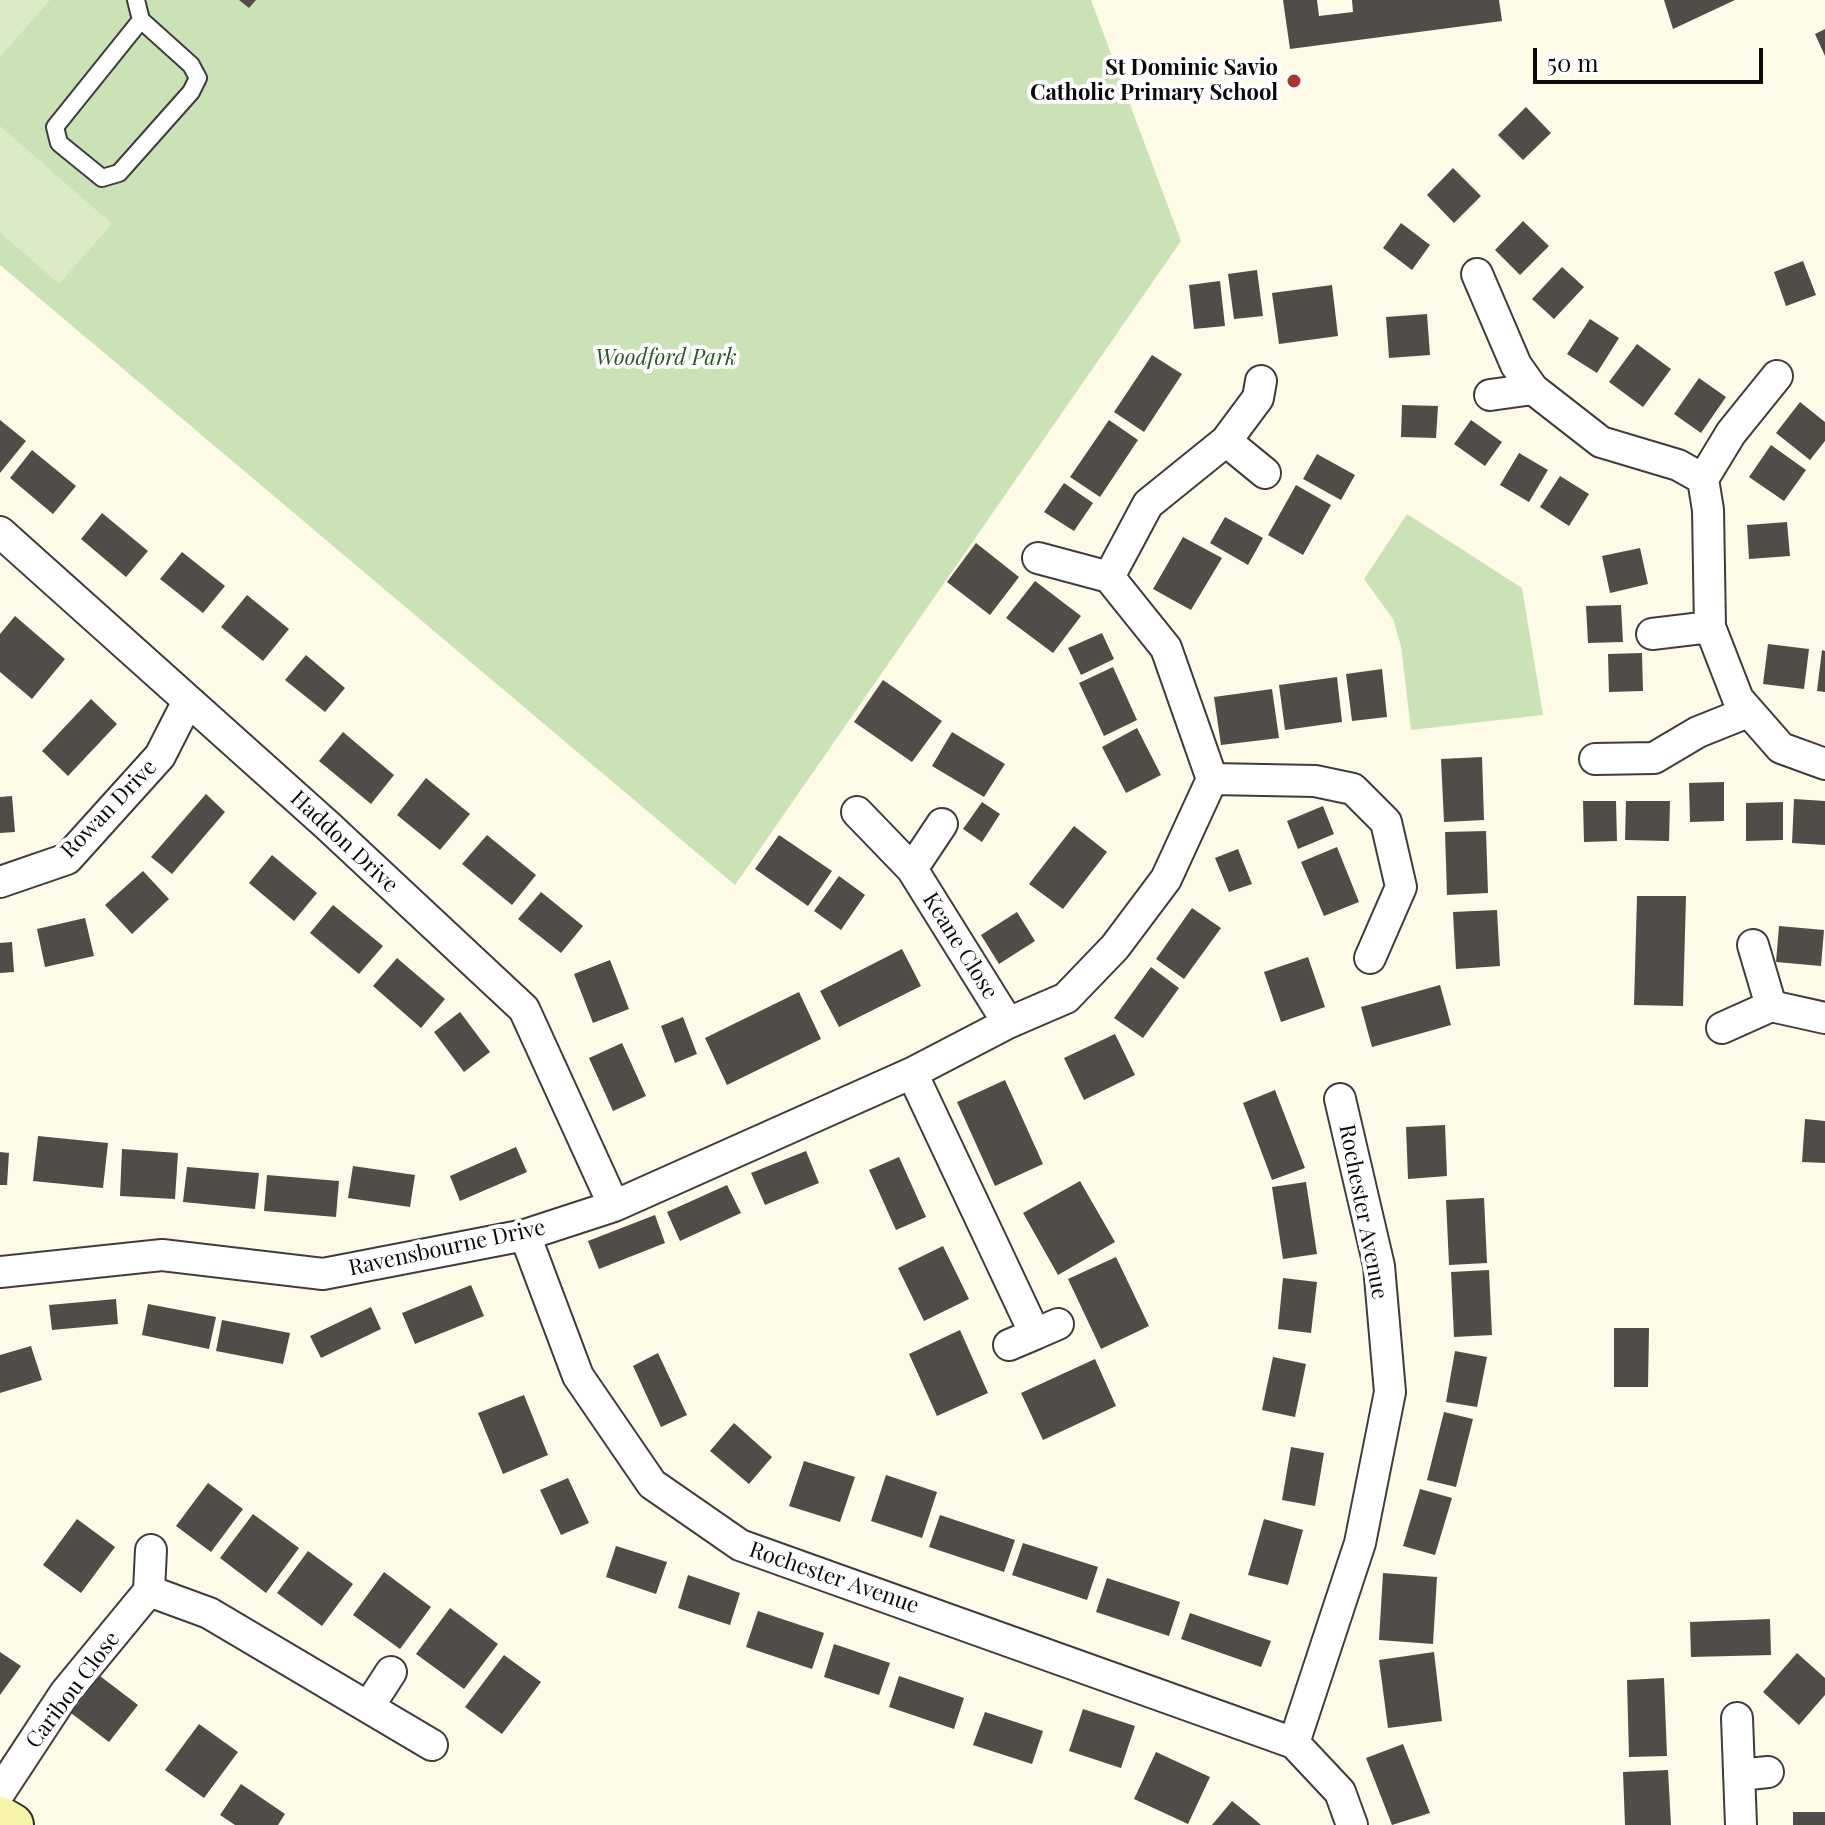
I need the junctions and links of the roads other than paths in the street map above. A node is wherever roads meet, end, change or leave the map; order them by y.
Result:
1 (136, 0) edge
2 (141, 20) junction
3 (1477, 274) dead end
4 (1777, 376) dead end
5 (1261, 381) dead end
6 (1533, 389) junction
7 (1490, 395) dead end
8 (1226, 441) junction
9 (1265, 473) dead end
10 (1703, 479) junction
11 (0, 532) edge
12 (1038, 558) dead end
13 (1109, 577) junction
14 (1710, 627) junction
15 (1652, 634) dead end
16 (188, 701) junction
17 (1748, 712) junction
18 (1595, 759) dead end
19 (1825, 764) edge
20 (1212, 779) junction
21 (857, 812) dead end
22 (942, 824) dead end
23 (912, 869) junction
24 (0, 882) edge
25 (1753, 945) dead end
26 (1370, 958) dead end
27 (1771, 1006) junction
28 (1825, 1018) edge
29 (1008, 1023) junction
30 (1722, 1028) dead end
31 (912, 1073) junction
32 (1340, 1099) dead end
33 (614, 1206) junction
34 (525, 1235) junction
35 (0, 1272) edge
36 (1034, 1334) dead end
37 (151, 1550) dead end
38 (149, 1591) junction
39 (391, 1672) dead end
40 (369, 1706) junction
41 (1737, 1718) dead end
42 (1294, 1743) junction
43 (432, 1745) dead end
44 (0, 1792) edge
45 (0, 1818) edge
46 (12, 1825) edge
47 (1352, 1825) edge
48 (1741, 1825) edge

1 - 2 lane
2 - 2 lane
3 - 6 street
4 - 10 street
5 - 8 street
6 - 7 street
6 - 10 street
8 - 9 street
8 - 13 street
10 - 14 street
11 - 16 street, Haddon Drive
12 - 13 street
13 - 20 street
14 - 15 street
14 - 17 street
16 - 24 street, Rowan Drive
16 - 33 street, Haddon Drive
17 - 18 street
17 - 19 street
20 - 26 street
20 - 29 street, Ravensbourne Drive
21 - 23 street, Keane Close
22 - 23 street, Keane Close
23 - 29 street, Keane Close
25 - 27 street
27 - 28 street
27 - 30 street
29 - 31 street, Ravensbourne Drive
31 - 33 street, Ravensbourne Drive
31 - 36 street
32 - 42 street, Rochester Avenue
33 - 34 street, Ravensbourne Drive
34 - 35 street, Ravensbourne Drive
34 - 42 street, Rochester Avenue
37 - 38 street
38 - 40 street
38 - 44 street, Caribou Close
39 - 40 street
40 - 43 street
41 - 48 street
42 - 47 street, Rochester Avenue
45 - 46 street

